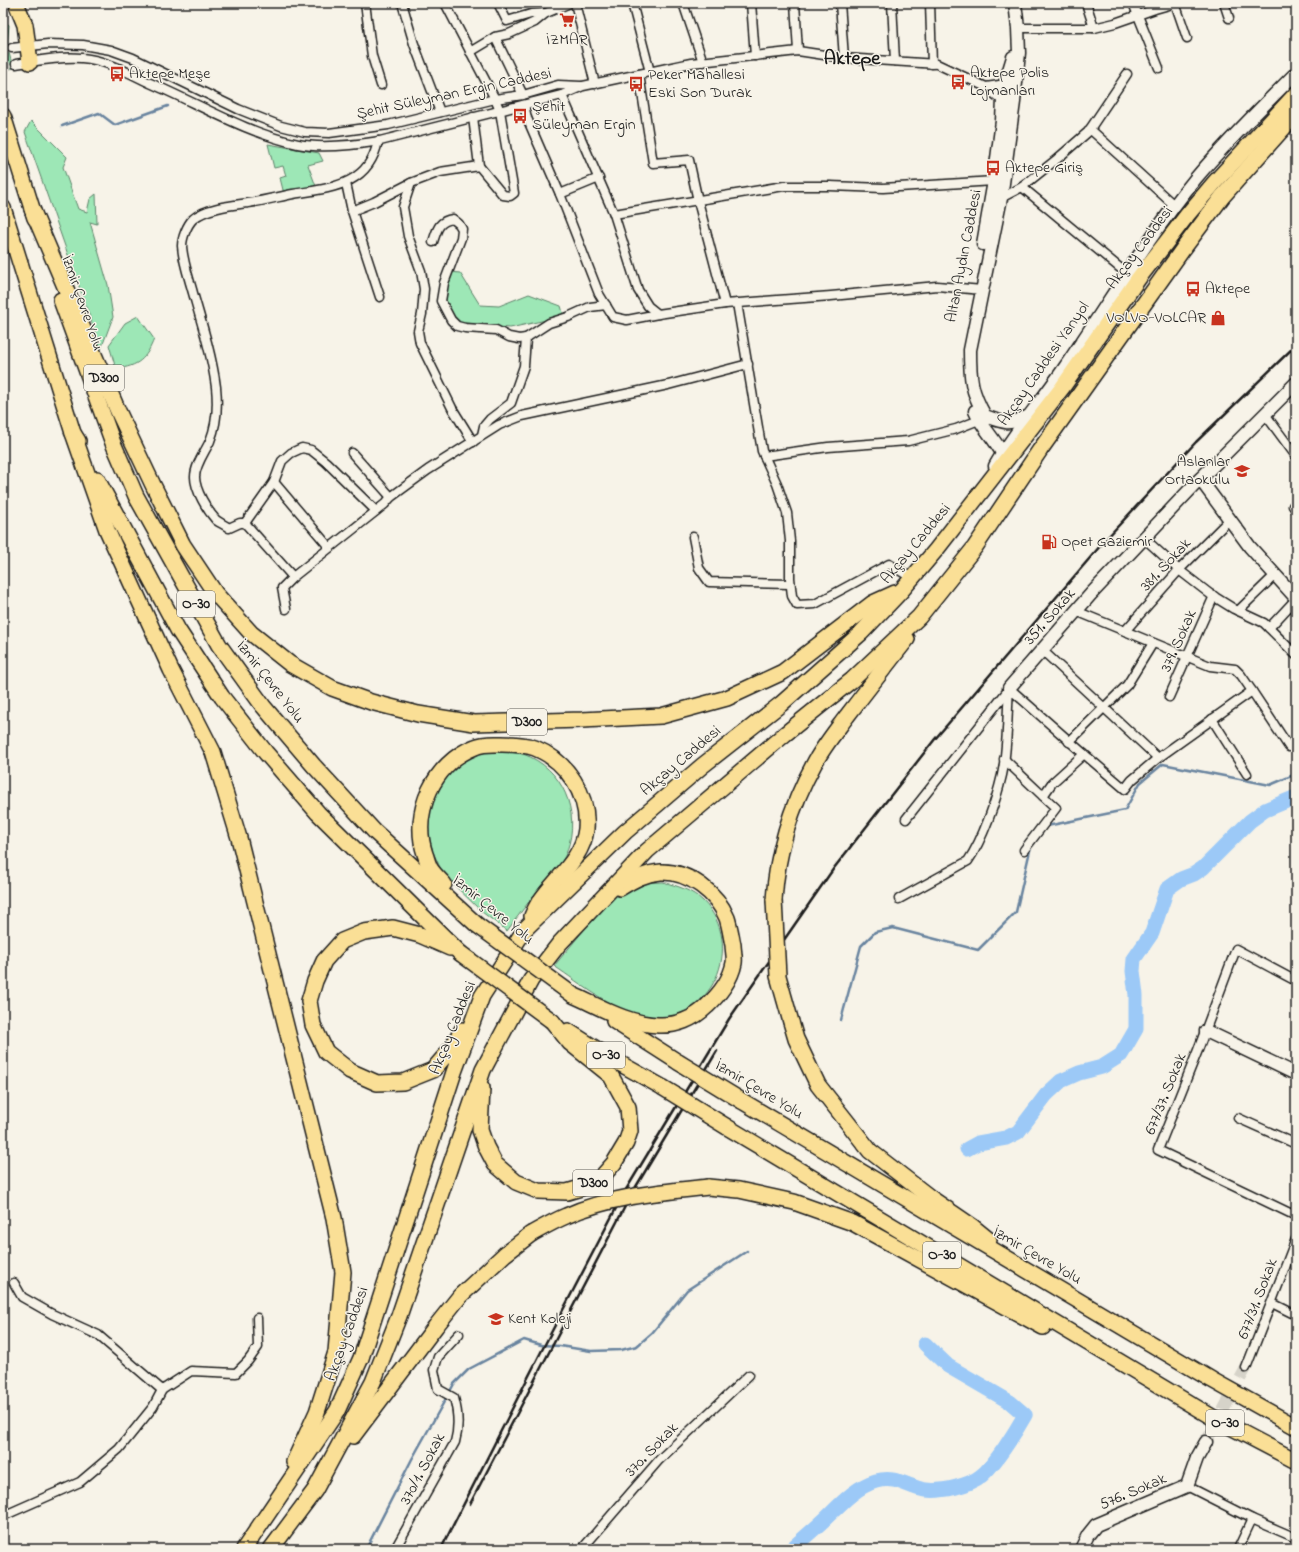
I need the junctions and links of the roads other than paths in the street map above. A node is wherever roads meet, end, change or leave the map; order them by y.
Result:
1 (365, 3) edge
2 (402, 3) edge
3 (445, 3) edge
4 (498, 3) edge
5 (570, 3) edge
6 (575, 3) edge
7 (632, 3) edge
8 (682, 3) edge
9 (750, 3) edge
10 (795, 3) edge
11 (840, 3) edge
12 (892, 3) edge
13 (930, 3) edge
14 (1015, 3) edge
15 (1086, 3) edge
16 (1133, 3) edge
17 (1176, 3) edge
18 (1224, 3) edge
19 (19, 4) edge
20 (546, 13) junction
21 (1137, 16) junction
22 (1229, 18) dead end
23 (1018, 28) junction
24 (1094, 28) junction
25 (496, 37) junction
26 (1187, 38) dead end
27 (28, 46) junction
28 (12, 48) tunnel mouth
29 (798, 51) junction
30 (470, 52) junction
31 (755, 56) junction
32 (844, 58) junction
33 (895, 61) junction
34 (703, 62) junction
35 (23, 63) joint
36 (932, 64) junction
37 (1159, 68) dead end
38 (650, 72) junction
39 (1296, 73) edge
40 (639, 74) junction
41 (1127, 74) dead end
42 (595, 84) junction
43 (381, 85) dead end
44 (584, 86) junction
45 (1011, 86) junction
46 (986, 87) junction
47 (523, 94) junction
48 (1296, 94) edge
49 (562, 95) junction
50 (495, 99) junction
51 (1008, 104) junction
52 (524, 105) junction
53 (500, 111) junction
54 (440, 112) junction
55 (1296, 114) edge
56 (3, 116) edge
57 (473, 117) junction
58 (1090, 130) junction
59 (378, 141) junction
60 (479, 166) junction
61 (599, 178) junction
62 (994, 181) junction
63 (346, 183) junction
64 (411, 183) junction
65 (1022, 187) junction
66 (560, 194) junction
67 (1001, 198) junction
68 (698, 201) junction
69 (1175, 206) junction
70 (3, 208) edge
71 (32, 209) junction
72 (352, 211) junction
73 (614, 214) junction
74 (433, 242) dead end
75 (1126, 273) junction
76 (978, 289) junction
77 (380, 297) dead end
78 (737, 303) junction
79 (725, 304) junction
80 (606, 305) junction
81 (658, 314) junction
82 (526, 338) junction
83 (748, 364) junction
84 (1294, 388) edge
85 (1265, 414) junction
86 (1027, 417) junction
87 (979, 420) junction
88 (73, 433) junction
89 (482, 436) junction
90 (473, 442) junction
91 (352, 453) dead end
92 (1002, 453) junction
93 (764, 456) junction
94 (1296, 456) edge
95 (1200, 479) junction
96 (274, 482) junction
97 (391, 497) junction
98 (972, 504) junction
99 (1296, 504) edge
100 (1296, 510) edge
101 (376, 511) junction
102 (1229, 520) junction
103 (244, 523) junction
104 (693, 537) dead end
105 (1144, 538) junction
106 (329, 547) junction
107 (1179, 570) junction
108 (1275, 574) junction
109 (293, 578) junction
110 (912, 578) junction
111 (790, 584) junction
112 (902, 590) junction
113 (1214, 596) junction
114 (1295, 596) edge
115 (286, 609) dead end
116 (1076, 611) junction
117 (1238, 611) junction
118 (919, 617) junction
119 (1269, 628) junction
120 (1125, 631) junction
121 (1153, 643) junction
122 (1042, 650) junction
123 (1295, 653) edge
124 (1188, 657) junction
125 (1009, 688) junction
126 (1252, 691) junction
127 (1170, 697) dead end
128 (1105, 708) junction
129 (1212, 719) junction
130 (1069, 742) junction
131 (1289, 747) dead end
132 (1084, 754) junction
133 (1158, 758) junction
134 (1004, 759) junction
135 (1247, 774) dead end
136 (1043, 796) junction
137 (906, 818) dead end
138 (1024, 850) dead end
139 (899, 899) dead end
140 (477, 925) junction
141 (526, 929) junction
142 (559, 944) junction
143 (460, 953) junction
144 (1296, 980) edge
145 (573, 995) junction
146 (482, 996) junction
147 (552, 1021) junction
148 (1206, 1031) junction
149 (483, 1070) junction
150 (1296, 1074) edge
151 (1238, 1118) dead end
152 (1296, 1144) edge
153 (1296, 1216) edge
154 (1296, 1239) edge
155 (1032, 1274) junction
156 (14, 1283) dead end
157 (1272, 1303) junction
158 (1296, 1315) edge
159 (258, 1318) dead end
160 (459, 1334) dead end
161 (1246, 1368) tunnel mouth
162 (748, 1375) dead end
163 (1156, 1383) junction
164 (162, 1390) junction
165 (1296, 1427) edge
166 (1206, 1442) tunnel mouth
167 (1296, 1461) edge
168 (326, 1472) junction
169 (1187, 1486) junction
170 (274, 1504) junction
171 (3, 1516) edge
172 (1252, 1520) junction
173 (1296, 1538) edge
174 (244, 1549) edge
175 (271, 1549) edge
176 (395, 1549) edge
177 (582, 1549) edge
178 (1081, 1549) edge
179 (1238, 1549) edge

1 - 43 street
2 - 54 street
3 - 30 street
4 - 20 street
5 - 20 street
6 - 42 street
7 - 38 street
8 - 34 street
9 - 31 street
10 - 29 street
11 - 32 street
12 - 33 street
13 - 36 street
14 - 23 main road
15 - 24 street
16 - 21 street
17 - 21 street
17 - 26 street
18 - 22 street
19 - 27 highway
20 - 25 street
21 - 24 street
21 - 37 street
23 - 24 street
23 - 45 main road, Altan Aydın Caddesi
25 - 30 street
25 - 47 street
27 - 28 street, Şehit Süleyman Ergin Caddesi
27 - 35 highway
27 - 54 street, Şehit Süleyman Ergin Caddesi
29 - 31 street, Şehit Süleyman Ergin Caddesi
29 - 32 street, Şehit Süleyman Ergin Caddesi
30 - 50 street
31 - 34 street, Şehit Süleyman Ergin Caddesi
32 - 33 street, Şehit Süleyman Ergin Caddesi
33 - 36 street, Şehit Süleyman Ergin Caddesi
34 - 38 street, Şehit Süleyman Ergin Caddesi
35 - 59 street, Şehit Süleyman Ergin Caddesi
36 - 46 street, Şehit Süleyman Ergin Caddesi
38 - 40 street, Şehit Süleyman Ergin Caddesi
39 - 69 main road, Akçay Caddesi Yanyol
40 - 42 street, Şehit Süleyman Ergin Caddesi
40 - 68 street
41 - 58 street
42 - 44 street, Şehit Süleyman Ergin Caddesi
44 - 47 street, Şehit Süleyman Ergin Caddesi
44 - 49 street, Şehit Süleyman Ergin Caddesi
45 - 46 street
45 - 51 main road, Altan Aydın Caddesi
46 - 51 street, Şehit Süleyman Ergin Caddesi
47 - 50 street, Şehit Süleyman Ergin Caddesi
48 - 98 highway, Akçay Caddesi
49 - 52 street, Şehit Süleyman Ergin Caddesi
49 - 61 street
50 - 53 street
50 - 54 street, Şehit Süleyman Ergin Caddesi
51 - 62 main road, Altan Aydın Caddesi
51 - 67 main road, Altan Aydın Caddesi
52 - 53 street, Şehit Süleyman Ergin Caddesi
52 - 66 street
53 - 57 street, Şehit Süleyman Ergin Caddesi
53 - 60 street
55 - 118 highway
56 - 71 highway, İzmir Çevre Yolu / O-30
57 - 59 street, Şehit Süleyman Ergin Caddesi
57 - 60 street
58 - 65 street
58 - 69 street
59 - 63 street
60 - 64 street
61 - 66 street
61 - 73 street
62 - 68 street
62 - 76 main road, Altan Aydın Caddesi
63 - 72 street
63 - 103 street
64 - 72 street
64 - 90 street
65 - 67 street
65 - 75 street
66 - 80 street
67 - 76 main road, Altan Aydın Caddesi
68 - 73 street
68 - 79 street
69 - 75 main road, Akçay Caddesi Yanyol
70 - 88 highway, O-30
71 - 112 highway, D300
71 - 140 highway, İzmir Çevre Yolu / O-30
72 - 77 street
73 - 81 street
74 - 82 street
75 - 86 main road, Akçay Caddesi Yanyol
76 - 78 street
76 - 86 main road, Altan Aydın Caddesi
76 - 87 main road, Altan Aydın Caddesi
78 - 79 street
78 - 83 street
79 - 81 street
80 - 81 street
80 - 82 street
82 - 89 street
83 - 89 street
83 - 93 street
84 - 85 main road, 351. Sokak
85 - 94 street
85 - 95 main road, 351. Sokak
86 - 92 main road, Akçay Caddesi Yanyol
87 - 92 main road, Altan Aydın Caddesi
87 - 93 street
88 - 143 highway, O-30
88 - 170 highway
89 - 90 street
90 - 97 street
91 - 97 street
92 - 98 main road
93 - 111 street
95 - 102 main road
95 - 105 main road, 351. Sokak
96 - 101 street
96 - 103 street
96 - 106 street
97 - 101 street
98 - 110 highway, Akçay Caddesi
99 - 100 street
101 - 106 street
102 - 107 street, 381. Sokak
102 - 108 main road
103 - 109 street
104 - 111 street
105 - 107 street
105 - 116 main road, 351. Sokak
106 - 109 street
107 - 113 street
107 - 120 street, 381. Sokak
108 - 114 main road
108 - 117 street
109 - 115 street
110 - 111 street
110 - 112 highway, Akçay Caddesi
112 - 141 highway, Akçay Caddesi
113 - 117 street
113 - 124 street, 379. Sokak
114 - 119 street
116 - 120 street
116 - 122 main road, 351. Sokak
117 - 119 street
118 - 142 highway
118 - 155 highway, bridge
119 - 123 street
120 - 121 street
121 - 124 street
121 - 128 street
122 - 125 main road, 351. Sokak
122 - 128 street
124 - 126 street
124 - 127 street, 379. Sokak
125 - 130 street
125 - 134 street
125 - 137 street
126 - 129 street
126 - 131 street
128 - 130 street
128 - 133 street
129 - 133 street
129 - 135 street
130 - 132 street
132 - 133 street
132 - 136 street
134 - 136 street
134 - 139 street
136 - 138 street
140 - 141 highway
140 - 145 highway, İzmir Çevre Yolu / O-30, bridge
141 - 146 highway, Akçay Caddesi
142 - 145 highway
142 - 149 highway
143 - 146 highway
143 - 147 highway, O-30, bridge
144 - 148 street, 677/37. Sokak
145 - 155 highway, İzmir Çevre Yolu / O-30, bridge
146 - 170 highway, Akçay Caddesi
147 - 149 highway, D300
147 - 163 highway, O-30, bridge
148 - 150 main road
148 - 153 street, 677/37. Sokak
149 - 168 highway
151 - 152 street
154 - 157 street, 677/31. Sokak
155 - 165 highway, İzmir Çevre Yolu / O-30
156 - 164 street
157 - 158 street
157 - 161 street, 677/31. Sokak
159 - 164 street
160 - 176 street, 370/1. Sokak
162 - 177 street, 370. Sokak
163 - 167 highway, O-30
163 - 168 highway, bridge
164 - 171 street
166 - 169 main road, 576. Sokak
168 - 175 highway
169 - 172 street, 576. Sokak
169 - 178 main road, 576. Sokak
170 - 174 highway, Akçay Caddesi
172 - 173 street, 576. Sokak
172 - 179 street

